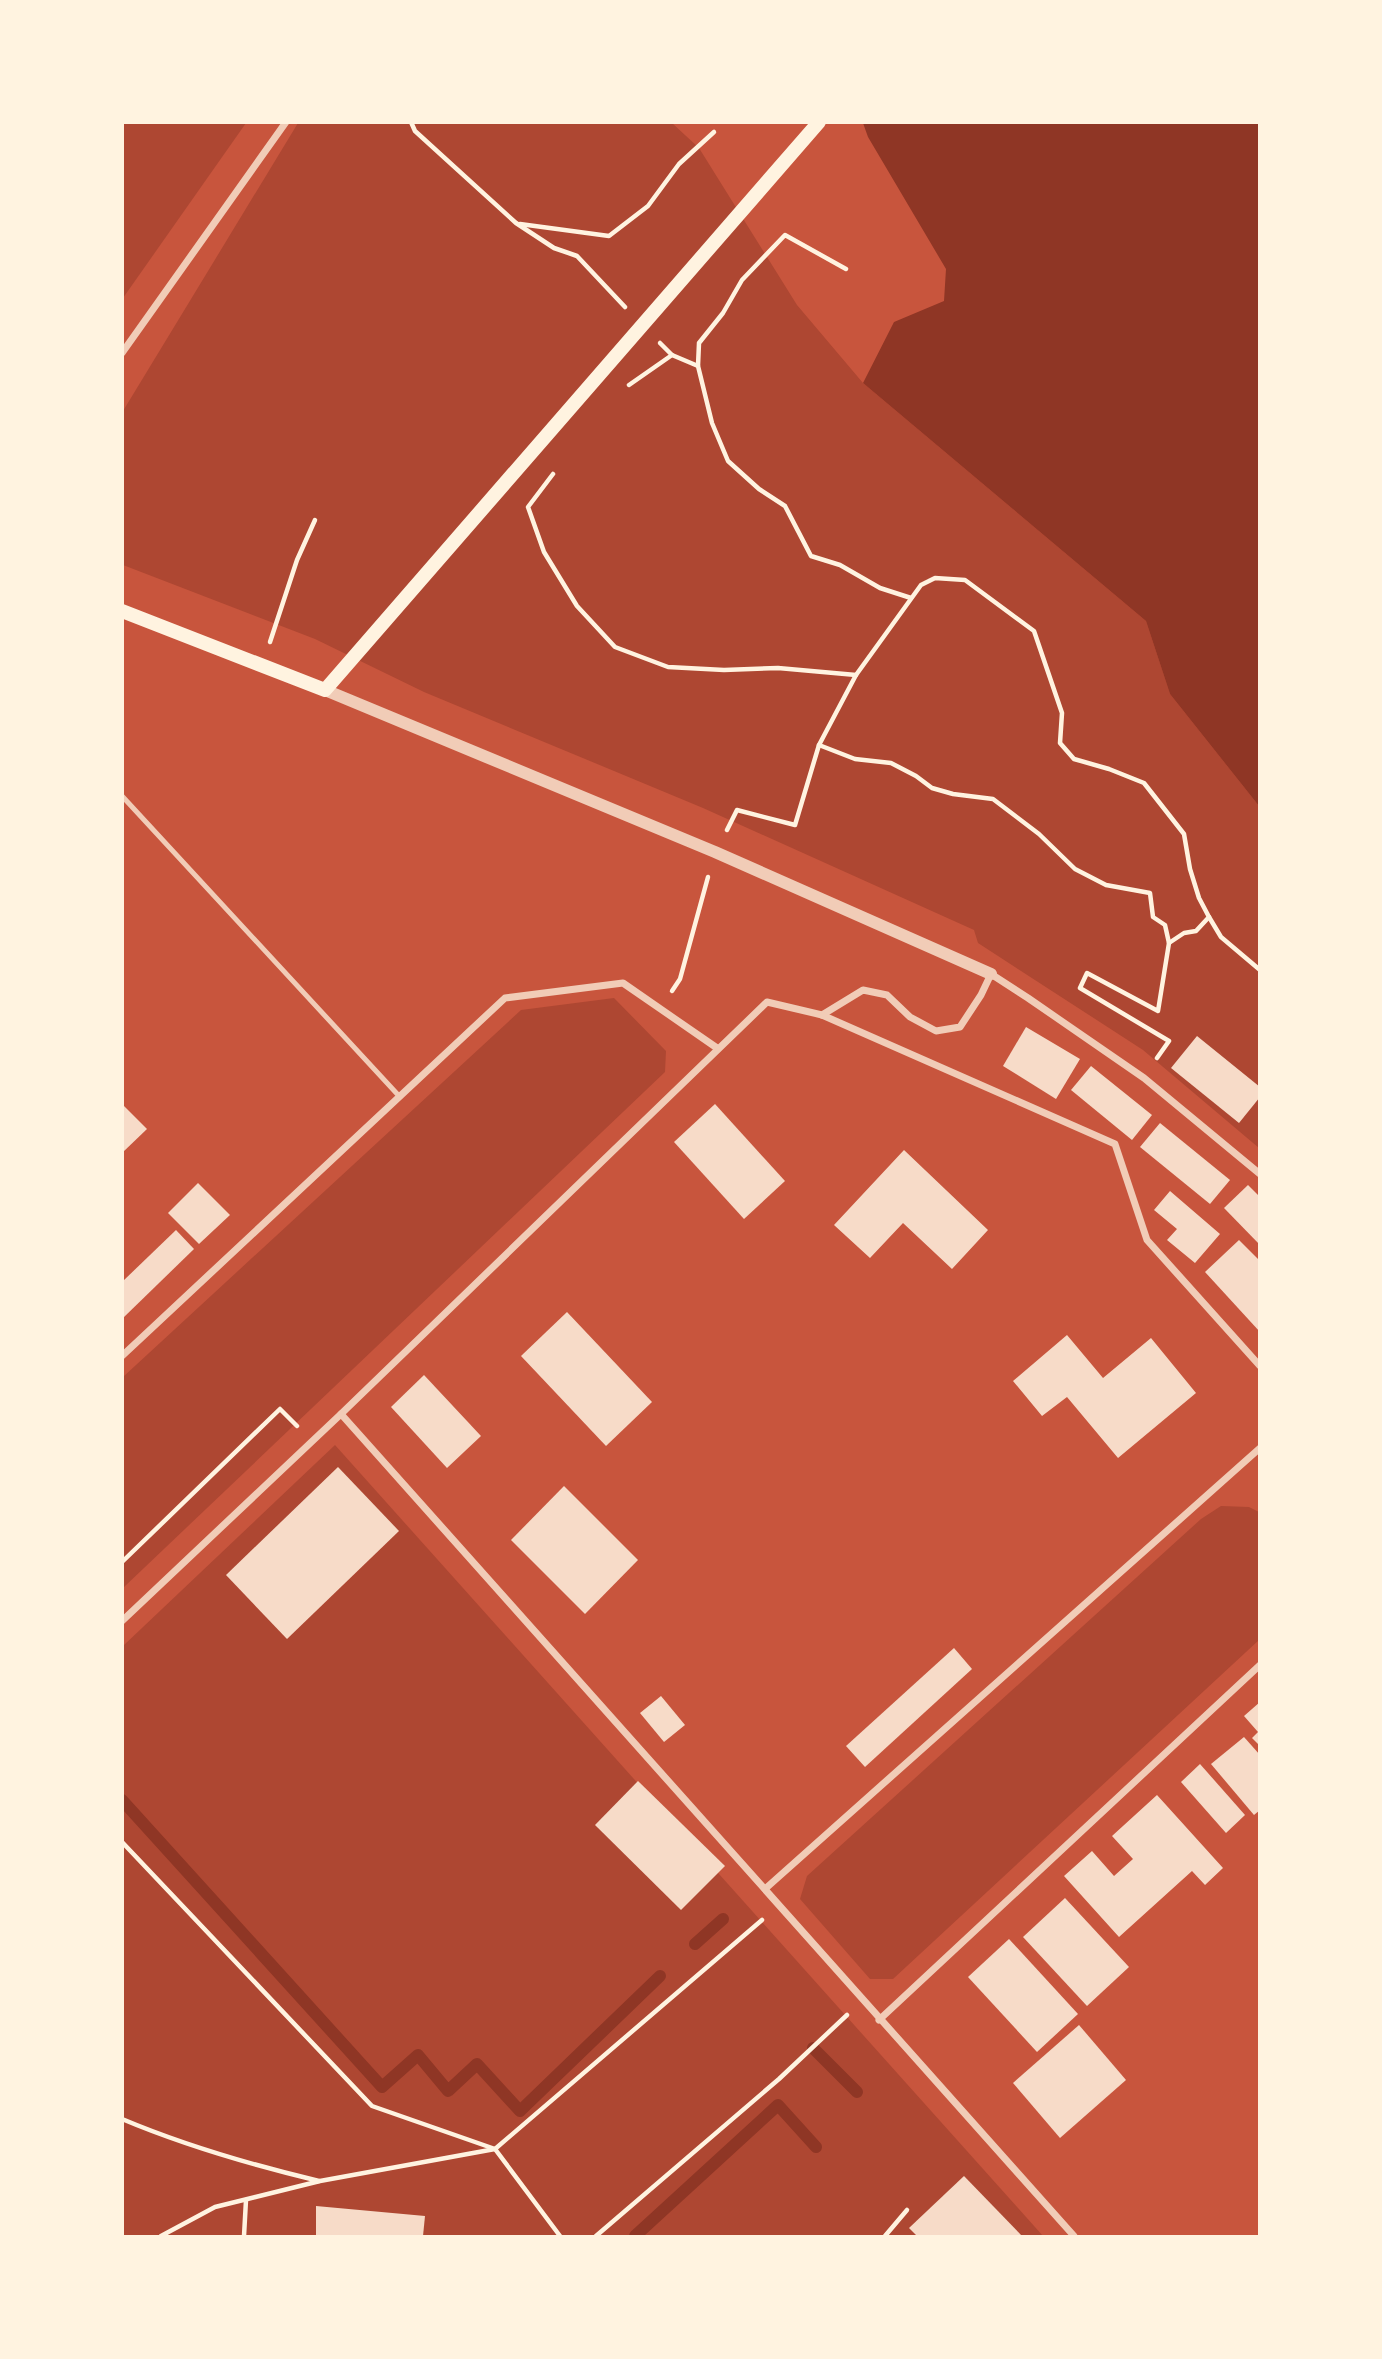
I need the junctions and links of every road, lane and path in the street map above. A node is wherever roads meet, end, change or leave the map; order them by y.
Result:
1 (286, 122) edge
2 (411, 122) edge
3 (819, 122) edge
4 (714, 132) dead end
5 (516, 223) junction
6 (846, 269) dead end
7 (634, 316) dead end
8 (653, 336) dead end
9 (122, 353) edge
10 (672, 355) junction
11 (698, 366) junction
12 (622, 390) dead end
13 (561, 463) dead end
14 (315, 520) dead end
15 (911, 598) junction
16 (122, 611) edge
17 (262, 666) junction
18 (856, 675) junction
19 (325, 690) junction
20 (820, 745) junction
21 (122, 796) edge
22 (715, 852) junction
23 (1209, 917) junction
24 (1169, 943) junction
25 (1259, 970) edge
26 (991, 974) junction
27 (660, 1009) junction
28 (822, 1015) junction
29 (717, 1048) junction
30 (1144, 1079) junction
31 (400, 1097) junction
32 (1259, 1174) edge
33 (122, 1356) edge
34 (1259, 1366) edge
35 (280, 1409) dead end
36 (341, 1414) junction
37 (1259, 1448) edge
38 (122, 1562) edge
39 (122, 1621) edge
40 (1259, 1665) edge
41 (122, 1842) edge
42 (765, 1889) junction
43 (779, 1906) junction
44 (863, 2000) junction
45 (879, 2020) junction
46 (122, 2119) edge
47 (495, 2149) junction
48 (320, 2181) junction
49 (246, 2200) junction
50 (907, 2210) dead end
51 (161, 2236) edge
52 (244, 2236) edge
53 (560, 2236) edge
54 (596, 2236) edge
55 (885, 2236) edge
56 (1074, 2236) edge

1 - 9 street
2 - 5 path
3 - 19 main road
4 - 5 path
5 - 7 path
6 - 11 path
8 - 10 path
10 - 11 path
10 - 12 path
11 - 15 path
13 - 18 path
14 - 17 path
15 - 18 path
15 - 23 path
16 - 17 main road
17 - 19 main road
18 - 20 path
19 - 22 street
20 - 22 path
20 - 24 path
21 - 31 lane
22 - 26 street
22 - 27 path
23 - 24 path
23 - 25 path
24 - 30 path
26 - 28 street
26 - 30 street
27 - 29 street
27 - 31 street
28 - 29 street
28 - 34 street
29 - 36 street
30 - 32 street
31 - 33 street
35 - 38 path
36 - 39 street
36 - 42 street
37 - 42 street
40 - 45 street
41 - 47 path
42 - 43 street
43 - 44 street
43 - 47 path
44 - 45 street
44 - 54 path
45 - 56 street
46 - 48 path
47 - 48 path
47 - 53 path
48 - 49 path
49 - 51 path
49 - 52 path
50 - 55 path

